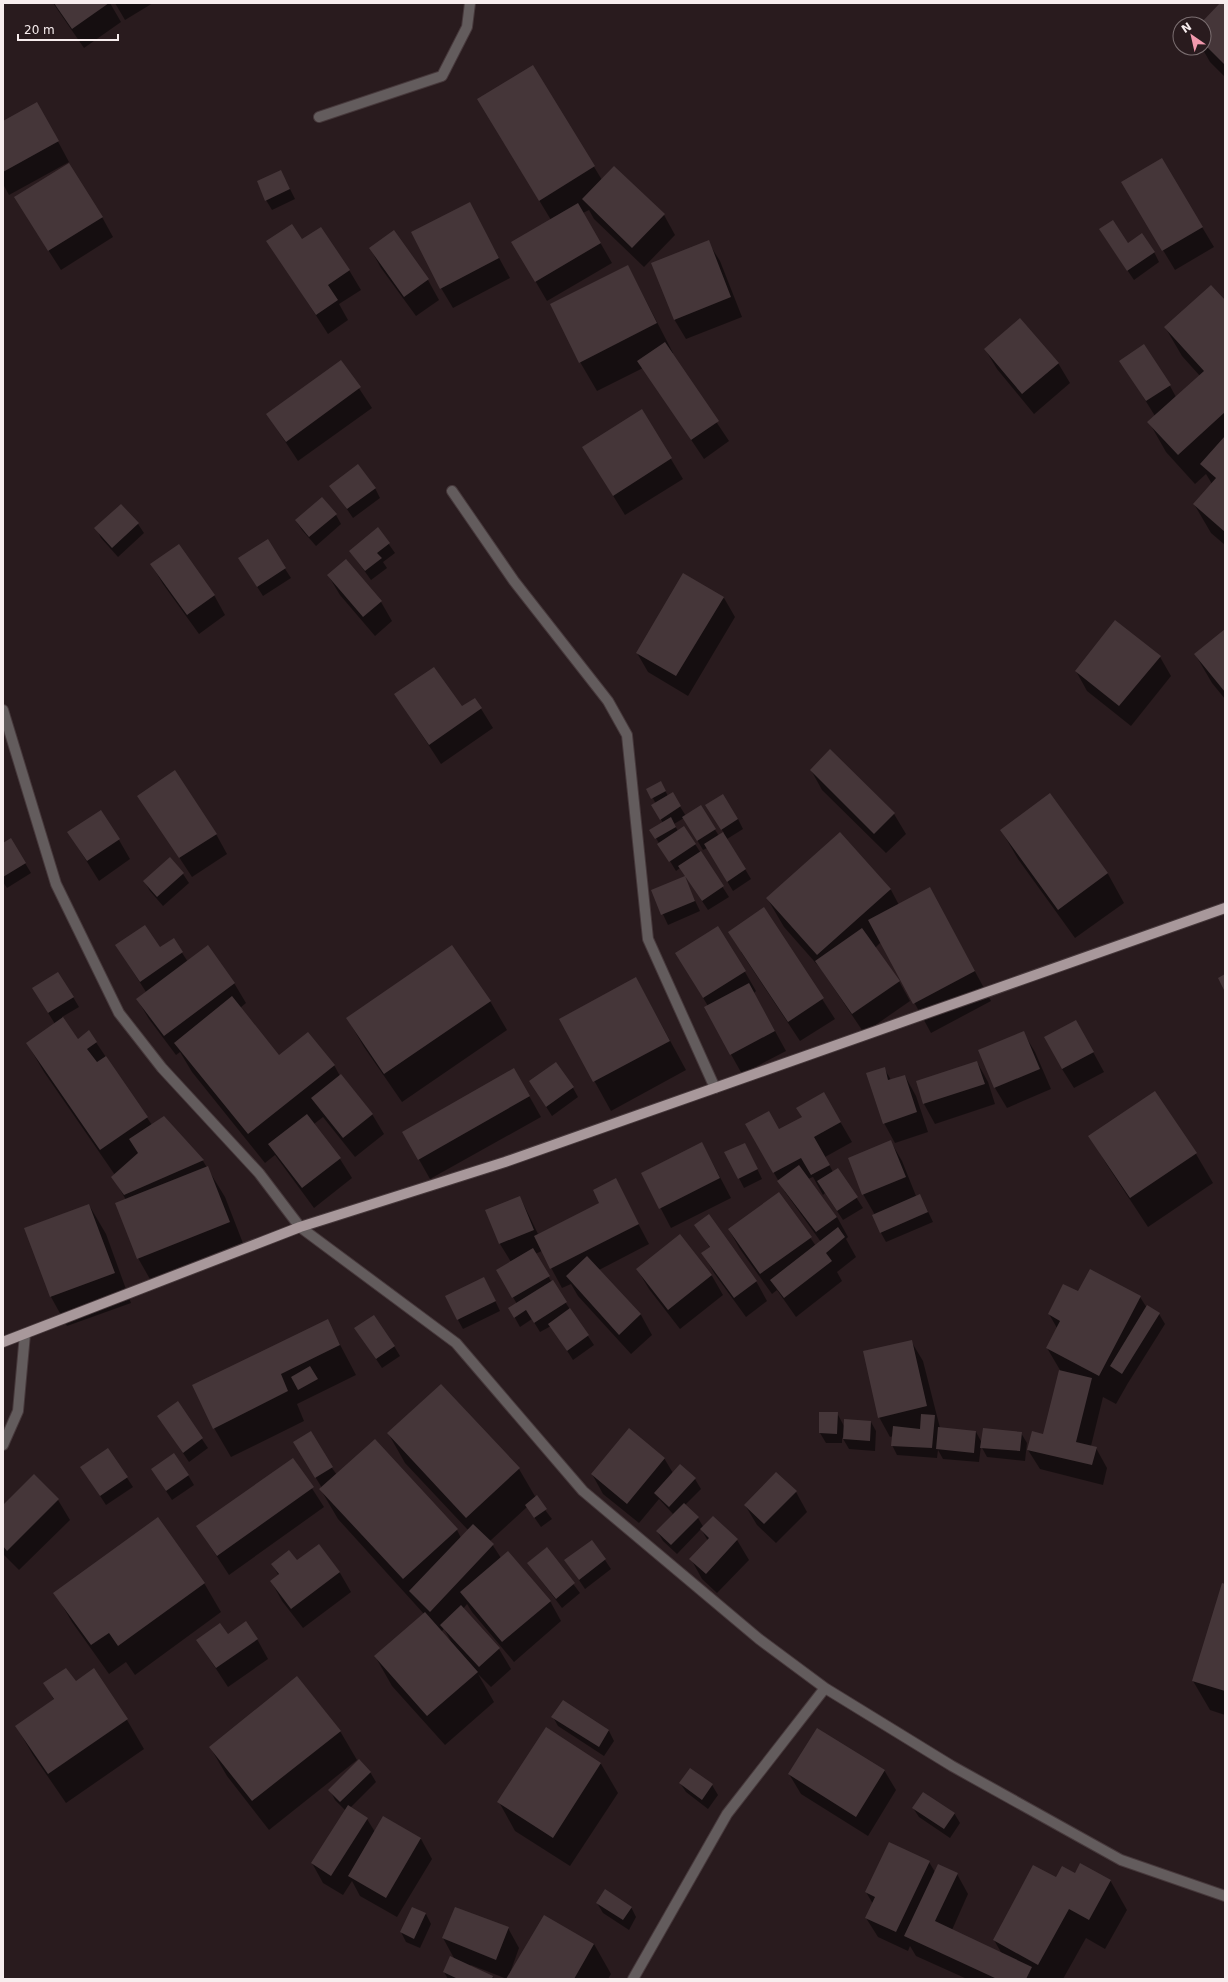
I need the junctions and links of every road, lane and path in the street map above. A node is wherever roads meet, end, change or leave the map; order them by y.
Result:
1 (470, 3) edge
2 (319, 116) dead end
3 (452, 490) dead end
4 (3, 710) edge
5 (1225, 908) edge
6 (715, 1088) junction
7 (300, 1227) junction
8 (25, 1334) junction
9 (3, 1342) edge
10 (3, 1445) edge
11 (825, 1688) junction
12 (1225, 1896) edge
13 (633, 1979) edge

1 - 2 street
3 - 6 street
4 - 7 street
5 - 6 main road
6 - 7 main road
7 - 8 main road
7 - 11 street
8 - 9 main road
8 - 10 street
11 - 12 street
11 - 13 street

